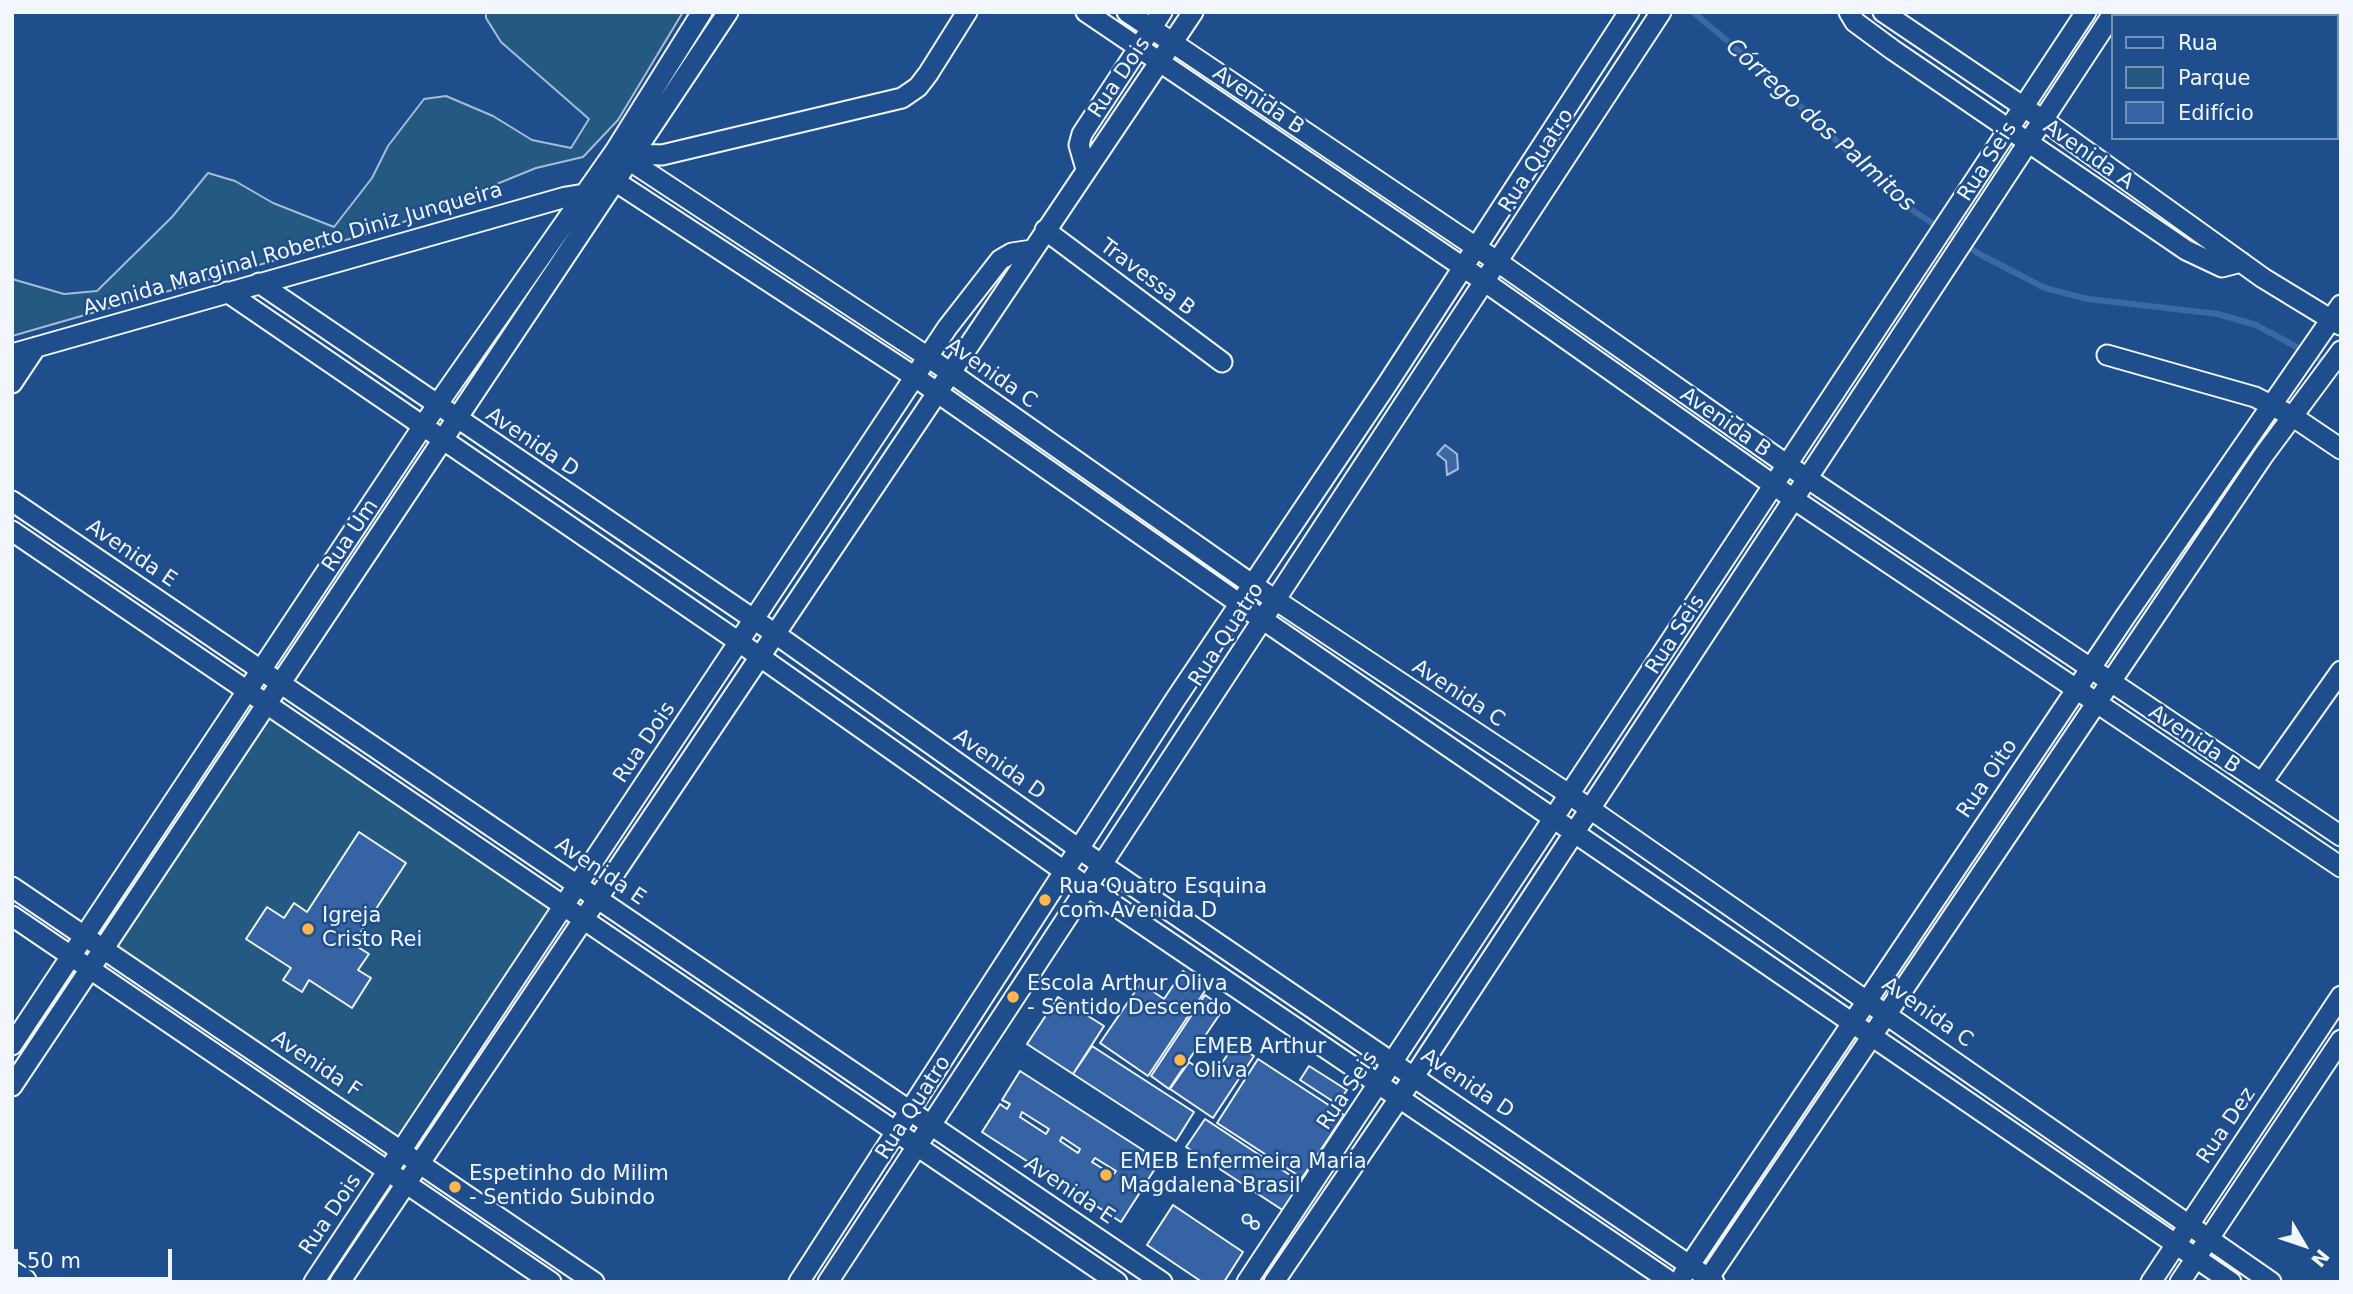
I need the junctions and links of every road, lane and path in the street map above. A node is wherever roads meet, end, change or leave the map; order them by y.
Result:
1 (702, 12) edge
2 (728, 12) edge
3 (968, 12) edge
4 (1086, 12) edge
5 (1127, 12) edge
6 (1193, 12) edge
7 (1629, 12) edge
8 (1661, 12) edge
9 (1849, 12) edge
10 (1883, 12) edge
11 (2087, 12) edge
12 (2112, 15) edge
13 (1156, 20) edge
14 (1170, 43) junction
15 (1136, 47) junction
16 (1158, 62) junction
17 (2024, 107) junction
18 (2043, 120) junction
19 (2009, 129) junction
20 (2028, 142) junction
21 (626, 152) junction
22 (1086, 169) junction
23 (602, 186) junction
24 (1045, 230) junction
25 (1476, 248) junction
26 (1032, 250) junction
27 (1498, 262) junction
28 (2241, 262) junction
29 (1463, 268) junction
30 (1485, 282) junction
31 (259, 283) junction
32 (227, 292) junction
33 (2337, 317) edge
34 (1606, 338) junction
35 (36, 347) junction
36 (2340, 352) edge
37 (12, 354) edge
38 (2107, 355) dead end
39 (928, 357) junction
40 (1592, 358) junction
41 (1222, 362) dead end
42 (949, 373) junction
43 (915, 377) junction
44 (12, 383) edge
45 (936, 392) junction
46 (437, 405) junction
47 (2273, 405) junction
48 (2292, 416) junction
49 (457, 419) junction
50 (422, 428) junction
51 (442, 440) junction
52 (2341, 449) edge
53 (1787, 464) junction
54 (1806, 477) junction
55 (1773, 485) junction
56 (1792, 498) junction
57 (12, 501) edge
58 (12, 531) edge
59 (1253, 585) junction
60 (1277, 601) junction
61 (1240, 604) junction
62 (186, 619) junction
63 (754, 620) junction
64 (1264, 620) junction
65 (774, 632) junction
66 (173, 640) junction
67 (739, 642) junction
68 (758, 656) junction
69 (1373, 665) junction
70 (2091, 666) junction
71 (261, 670) junction
72 (2341, 671) edge
73 (2111, 679) junction
74 (281, 682) junction
75 (1361, 686) junction
76 (2077, 689) junction
77 (247, 690) junction
78 (2096, 702) junction
79 (267, 703) junction
80 (2263, 781) junction
81 (431, 785) junction
82 (1570, 795) junction
83 (417, 806) junction
84 (1590, 808) junction
85 (1555, 818) junction
86 (1574, 833) junction
87 (2341, 835) edge
88 (1079, 849) junction
89 (1102, 864) junction
90 (2341, 867) edge
91 (1064, 871) junction
92 (578, 885) junction
93 (1086, 885) junction
94 (12, 887) edge
95 (596, 897) junction
96 (564, 906) junction
97 (12, 916) edge
98 (583, 918) junction
99 (85, 936) junction
100 (104, 948) junction
101 (71, 957) junction
102 (91, 968) junction
103 (2341, 996) edge
104 (1867, 1000) junction
105 (1886, 1013) junction
106 (1852, 1023) junction
107 (1871, 1035) junction
108 (2341, 1040) edge
109 (12, 1045) edge
110 (1395, 1062) junction
111 (1415, 1075) junction
112 (1381, 1083) junction
113 (12, 1086) edge
114 (1401, 1097) junction
115 (909, 1110) junction
116 (930, 1125) junction
117 (896, 1130) junction
118 (917, 1145) junction
119 (401, 1151) junction
120 (419, 1162) junction
121 (387, 1171) junction
122 (405, 1183) junction
123 (2189, 1224) junction
124 (2209, 1239) junction
125 (2176, 1244) junction
126 (2196, 1258) junction
127 (1690, 1265) junction
128 (12, 1275) edge
129 (1710, 1280) edge
130 (23, 1282) edge
131 (314, 1282) edge
132 (341, 1282) edge
133 (551, 1282) edge
134 (594, 1282) edge
135 (799, 1282) edge
136 (828, 1282) edge
137 (1117, 1282) edge
138 (1162, 1282) edge
139 (1247, 1282) edge
140 (1274, 1282) edge
141 (1671, 1282) edge
142 (1678, 1282) edge
143 (2151, 1282) edge
144 (2180, 1282) edge
145 (2231, 1282) edge
146 (2271, 1282) edge

1 - 21 street, Rua Um
2 - 21 street, Rua Um
3 - 21 street
4 - 15 street, Avenida B
5 - 13 street, Avenida B
6 - 14 street, Rua Dois
7 - 25 street, Rua Quatro
8 - 27 street, Rua Quatro
9 - 19 street, Avenida A
10 - 17 street, Avenida A
11 - 17 street, Rua Seis
12 - 18 street, Rua Seis
13 - 14 street, Avenida B
13 - 15 street, Rua Dois
14 - 16 street, Rua Dois
14 - 25 street, Avenida B
15 - 16 street, Avenida B
15 - 22 street, Rua Dois
16 - 22 street, Rua Dois
16 - 29 street, Avenida B
17 - 18 street, Avenida A
17 - 19 street, Rua Seis
18 - 20 street, Rua Seis
18 - 28 street, Avenida A
19 - 20 street, Avenida A
19 - 53 street, Rua Seis
20 - 28 street, Avenida A
20 - 54 street, Rua Seis
21 - 23 street, Rua Um
21 - 39 street, Avenida C
22 - 24 street, Rua Dois
23 - 31 street, Avenida Marginal Roberto Diniz Junqueira
23 - 43 street
23 - 46 street, Rua Um
23 - 49 street, Rua Um
24 - 26 street, Rua Dois
24 - 41 street, Travessa B
25 - 27 street, Avenida B
25 - 29 street, Rua Quatro
26 - 39 street, Rua Dois
26 - 42 street, Rua Dois
27 - 30 street, Rua Quatro
27 - 34 street, Avenida B
28 - 33 street, Avenida A
29 - 30 street, Avenida B
29 - 59 street, Rua Quatro
30 - 40 street, Avenida B
30 - 60 street, Rua Quatro
31 - 32 street, Avenida Marginal Roberto Diniz Junqueira
31 - 46 street, Avenida D
32 - 35 street, Avenida Marginal Roberto Diniz Junqueira
32 - 50 street
33 - 47 street, Rua Oito
34 - 40 street
34 - 53 street, Avenida B
35 - 37 street, Avenida Marginal Roberto Diniz Junqueira
35 - 44 street
36 - 48 street
38 - 47 street
39 - 42 street, Avenida C
39 - 43 street, Rua Dois
40 - 55 street, Avenida B
42 - 45 street, Rua Dois
42 - 59 street, Avenida C
43 - 45 street
43 - 63 street, Rua Dois
45 - 61 street
45 - 65 street, Rua Dois
46 - 49 street, Avenida D
46 - 50 street, Rua Um
47 - 48 street
47 - 70 street, Rua Oito
48 - 52 street
48 - 73 street
49 - 51 street, Rua Um
49 - 63 street, Avenida D
50 - 51 street
50 - 71 street, Rua Um
51 - 67 street
51 - 74 street, Rua Um
53 - 54 street, Avenida B
53 - 55 street, Rua Seis
54 - 56 street, Rua Seis
54 - 70 street, Avenida B
55 - 56 street, Avenida B
55 - 82 street, Rua Seis
56 - 76 street, Avenida B
56 - 84 street, Rua Seis
57 - 62 street, Avenida E
58 - 66 street
59 - 60 street, Avenida C
59 - 61 street, Rua Quatro
60 - 64 street, Rua Quatro
60 - 69 street, Avenida C
61 - 64 street
61 - 88 street, Rua Quatro
62 - 66 street
62 - 71 street, Avenida E
63 - 65 street, Avenida D
63 - 67 street, Rua Dois
64 - 75 street
64 - 89 street, Rua Quatro
65 - 68 street, Rua Dois
65 - 88 street, Avenida D
66 - 77 street
67 - 68 street
67 - 92 street, Rua Dois
68 - 91 street
68 - 95 street, Rua Dois
69 - 75 street
69 - 82 street, Avenida C
70 - 73 street, Avenida B
70 - 76 street, Rua Oito
71 - 74 street, Avenida E
71 - 77 street, Rua Um
72 - 80 street
73 - 78 street
73 - 80 street, Avenida B
74 - 79 street, Rua Um
74 - 81 street, Avenida E
75 - 85 street
76 - 78 street, Avenida B
76 - 104 street, Rua Oito
77 - 79 street
77 - 99 street, Rua Um
78 - 90 street, Avenida B
78 - 105 street
79 - 83 street
79 - 100 street, Rua Um
80 - 87 street, Avenida B
81 - 83 street
81 - 92 street, Avenida E
82 - 84 street, Avenida C
82 - 85 street, Rua Seis
83 - 96 street
84 - 86 street, Rua Seis
84 - 104 street, Avenida C
85 - 86 street
85 - 110 street, Rua Seis
86 - 106 street
86 - 111 street, Rua Seis
88 - 89 street, Avenida D
88 - 91 street, Rua Quatro
89 - 93 street, Rua Quatro
89 - 110 street, Avenida D
91 - 93 street
91 - 115 street, Rua Quatro
92 - 95 street, Avenida E
92 - 96 street, Rua Dois
93 - 112 street
93 - 116 street, Rua Quatro
94 - 99 street, Avenida F
95 - 98 street, Rua Dois
95 - 115 street, Avenida E
96 - 98 street
96 - 119 street, Rua Dois
97 - 101 street
98 - 117 street
98 - 120 street, Rua Dois
99 - 100 street, Avenida F
99 - 101 street, Rua Um
100 - 102 street, Rua Um
100 - 119 street, Avenida F
101 - 102 street
101 - 109 street, Rua Um
102 - 113 street, Rua Um
102 - 121 street
103 - 123 street, Rua Dez
104 - 105 street, Avenida C
104 - 106 street, Rua Oito
105 - 107 street
105 - 123 street, Avenida C
106 - 107 street
106 - 127 street, Rua Oito
107 - 125 street
107 - 129 street
108 - 124 street
110 - 111 street, Avenida D
110 - 112 street, Rua Seis
111 - 114 street, Rua Seis
111 - 127 street, Avenida D
112 - 114 street
112 - 139 street, Rua Seis
114 - 140 street, Rua Seis
114 - 141 street
115 - 116 street, Avenida E
115 - 117 street, Rua Quatro
116 - 118 street, Rua Quatro
116 - 138 street, Avenida E
117 - 118 street
117 - 135 street, Rua Quatro
118 - 136 street, Rua Quatro
118 - 137 street
119 - 120 street, Avenida F
119 - 121 street, Rua Dois
120 - 122 street, Rua Dois
120 - 134 street, Avenida F
121 - 122 street
121 - 131 street, Rua Dois
122 - 132 street, Rua Dois
122 - 133 street
123 - 124 street, Avenida C
123 - 125 street, Rua Dez
124 - 126 street
124 - 146 street, Avenida C
125 - 126 street
125 - 143 street, Rua Dez
126 - 144 street
126 - 145 street
127 - 129 street, Avenida D
127 - 142 street, Rua Oito
128 - 130 street

